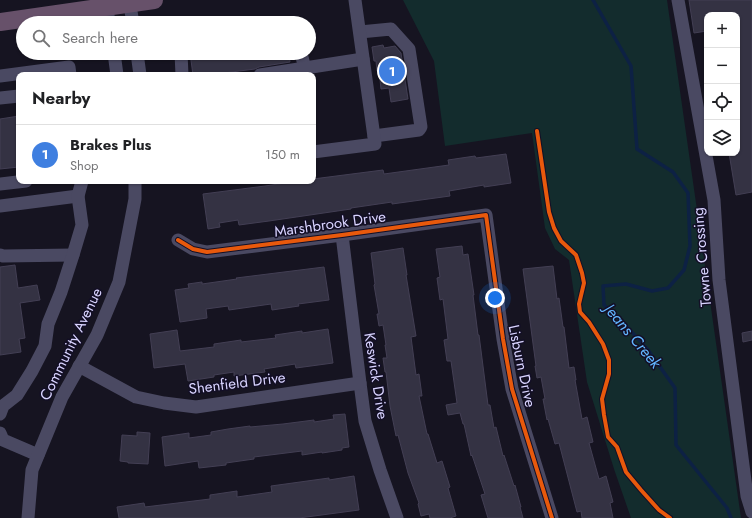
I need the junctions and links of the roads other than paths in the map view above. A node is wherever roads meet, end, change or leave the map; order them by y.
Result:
1 (154, 0) edge
2 (355, 0) edge
3 (678, 0) edge
4 (130, 2) edge
5 (107, 10) edge
6 (54, 16) edge
7 (132, 16) edge
8 (16, 20) edge
9 (0, 22) edge
10 (360, 32) junction
11 (363, 59) junction
12 (115, 60) edge
13 (138, 60) edge
14 (181, 60) edge
15 (303, 60) edge
16 (305, 69) junction
17 (31, 72) edge
18 (70, 72) edge
19 (117, 72) edge
20 (140, 72) edge
21 (182, 72) edge
22 (282, 72) edge
23 (16, 74) edge
24 (0, 76) edge
25 (16, 96) edge
26 (0, 98) edge
27 (374, 136) junction
28 (316, 152) edge
29 (16, 182) edge
30 (0, 184) edge
31 (81, 184) edge
32 (135, 184) edge
33 (78, 196) junction
34 (0, 206) edge
35 (486, 215) joint
36 (342, 235) junction
37 (178, 240) dead end
38 (0, 255) edge
39 (73, 255) junction
40 (79, 366) junction
41 (360, 383) junction
42 (0, 414) edge
43 (0, 433) edge
44 (38, 455) junction
45 (752, 512) edge
46 (28, 518) edge
47 (397, 518) edge
48 (552, 518) edge

1 - 4 highway
2 - 10 street
3 - 45 street, Towne Crossing
4 - 5 highway
4 - 7 street
5 - 6 highway
8 - 9 highway
10 - 11 street
10 - 27 street
11 - 16 street
11 - 27 street
12 - 19 street
13 - 20 street
14 - 21 street
15 - 16 street
16 - 22 street
17 - 18 street
23 - 24 street
25 - 26 street
27 - 28 street
29 - 30 street
31 - 33 street
32 - 40 street, Community Avenue
33 - 34 street
33 - 39 street
35 - 36 street, Marshbrook Drive
35 - 48 street, Lisburn Drive
36 - 37 street, Marshbrook Drive
36 - 41 street, Keswick Drive
38 - 39 street
39 - 42 street
40 - 41 street, Shenfield Drive
40 - 44 street, Community Avenue
41 - 47 street, Keswick Drive
43 - 44 street
44 - 46 street, Community Avenue

